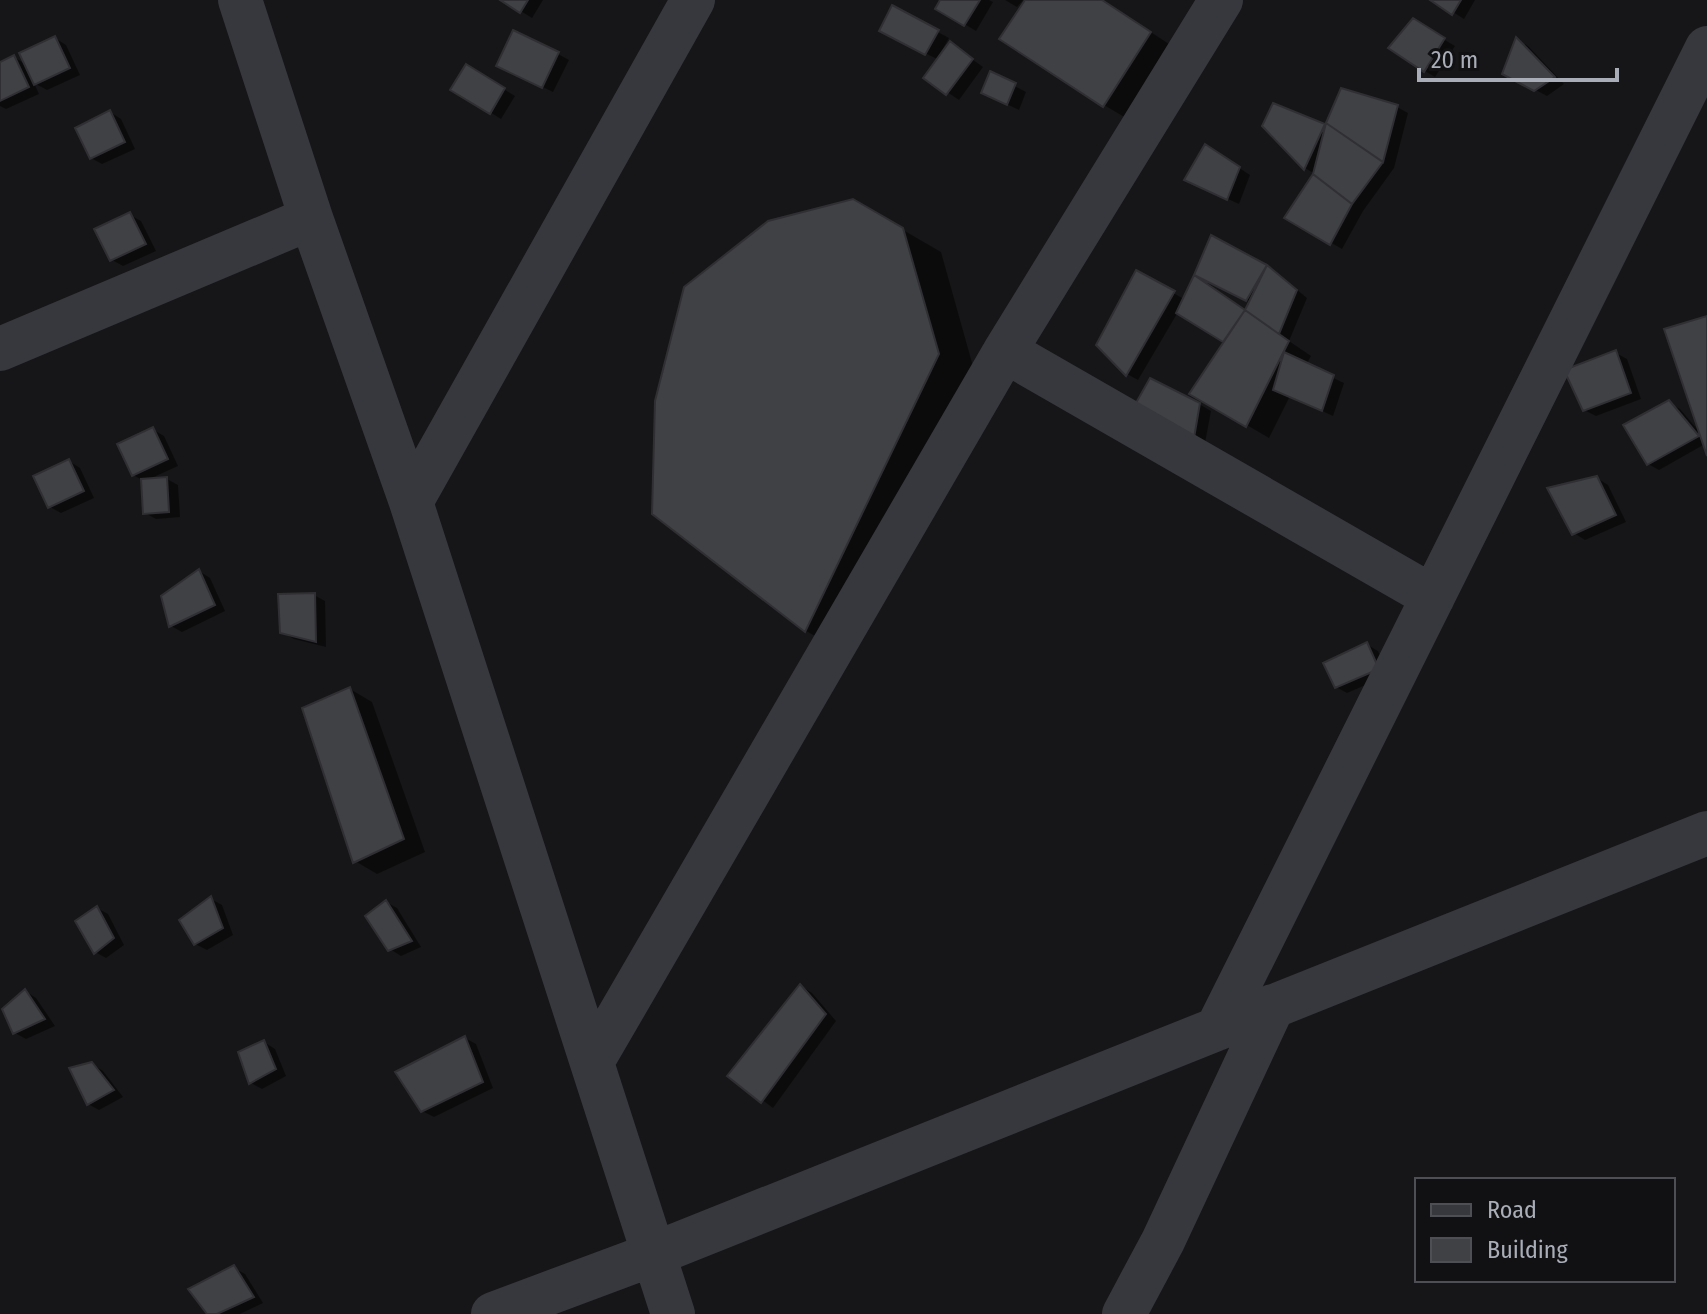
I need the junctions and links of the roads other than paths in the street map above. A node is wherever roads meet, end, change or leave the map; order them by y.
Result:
1 (240, 0) edge
2 (693, 0) edge
3 (1221, 0) edge
4 (1707, 48) edge
5 (311, 218) junction
6 (0, 349) edge
7 (1005, 351) junction
8 (411, 502) junction
9 (1433, 597) junction
10 (1707, 833) edge
11 (1273, 1006) junction
12 (1217, 1029) junction
13 (592, 1062) junction
14 (654, 1254) junction
15 (493, 1314) edge
16 (673, 1314) edge
17 (1124, 1314) edge

1 - 5 street
2 - 8 street
3 - 7 street
4 - 9 street
5 - 6 street
5 - 8 street
7 - 9 street
7 - 13 street
8 - 13 street
9 - 12 street
10 - 11 street
11 - 12 street
11 - 17 street
12 - 14 street
13 - 14 street
14 - 15 street
14 - 16 street

